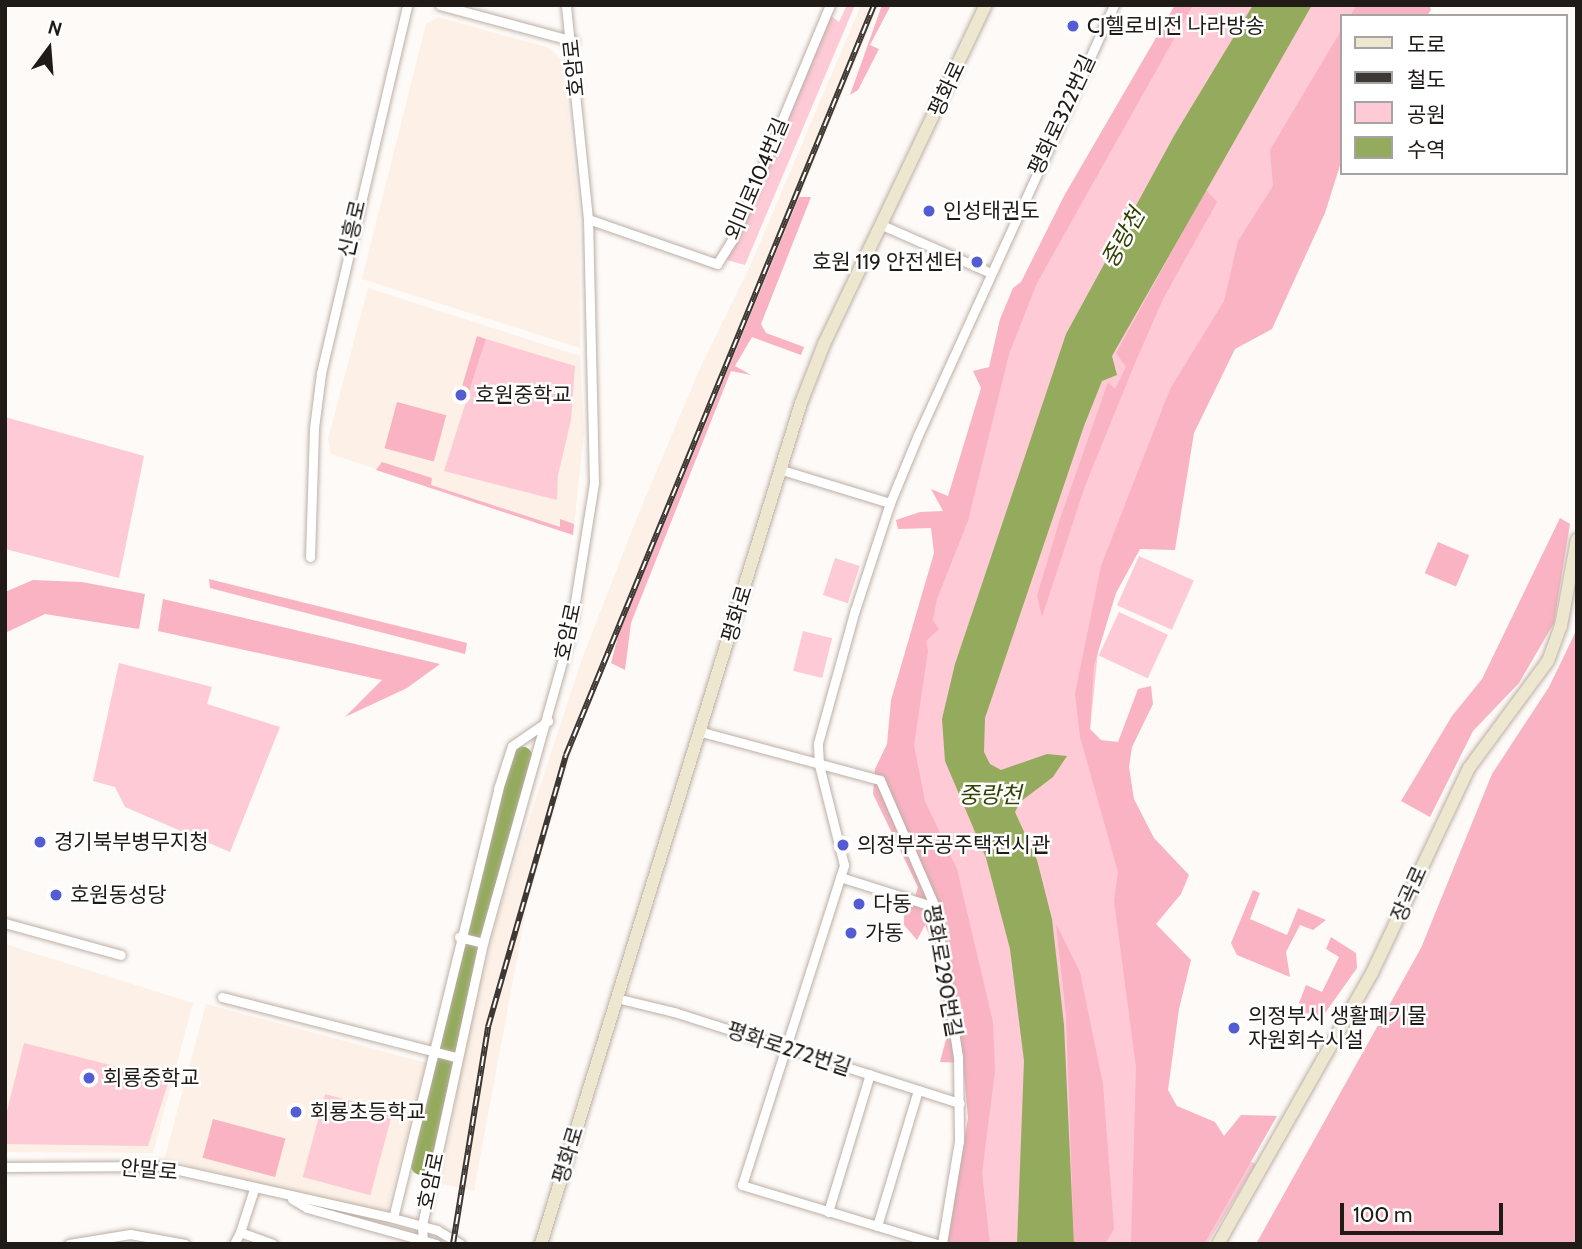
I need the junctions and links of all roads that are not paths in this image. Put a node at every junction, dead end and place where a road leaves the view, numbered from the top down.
1 (407, 5) edge
2 (440, 5) edge
3 (566, 5) edge
4 (830, 5) edge
5 (986, 5) edge
6 (1114, 5) edge
7 (476, 10) edge
8 (573, 41) junction
9 (588, 219) junction
10 (884, 226) junction
11 (989, 272) junction
12 (782, 470) junction
13 (890, 503) junction
14 (1577, 539) edge
15 (310, 557) dead end
16 (548, 721) junction
17 (702, 732) junction
18 (819, 765) junction
19 (840, 877) junction
20 (934, 907) junction
21 (5, 923) edge
22 (459, 937) junction
23 (483, 943) junction
24 (121, 955) dead end
25 (222, 998) dead end
26 (616, 998) junction
27 (785, 1048) junction
28 (432, 1051) junction
29 (456, 1057) junction
30 (870, 1074) junction
31 (918, 1090) junction
32 (960, 1103) junction
33 (5, 1167) edge
34 (254, 1189) junction
35 (291, 1198) junction
36 (828, 1212) junction
37 (393, 1218) junction
38 (422, 1225) junction
39 (877, 1226) junction
40 (240, 1232) junction
41 (407, 1239) edge
42 (424, 1242) edge
43 (69, 1244) edge
44 (185, 1244) edge
45 (234, 1244) edge
46 (273, 1244) edge
47 (436, 1244) edge
48 (460, 1244) edge
49 (541, 1244) edge
50 (939, 1244) edge
51 (1219, 1244) edge

1 - 15 street, 신흥로
2 - 7 street
3 - 8 street, 호암로
4 - 9 street, 외미로104번길
5 - 10 main road, 평화로
6 - 11 street, 평화로322번길
7 - 8 street
8 - 9 street, 호암로
9 - 16 street, 호암로
10 - 11 street
10 - 12 main road, 평화로
11 - 13 street, 평화로322번길
12 - 13 street
12 - 17 main road, 평화로
13 - 18 street, 평화로322번길
14 - 51 main road, 장곡로
16 - 22 street
16 - 23 street, 호암로
17 - 18 street, 평화로290번길
17 - 26 main road, 평화로
18 - 19 street, 평화로322번길
18 - 20 street, 평화로290번길
19 - 20 street
19 - 27 street
20 - 32 street, 평화로290번길
21 - 24 street
22 - 23 street
22 - 28 street
23 - 29 street, 호암로
25 - 28 street
26 - 27 street, 평화로272번길
26 - 49 main road, 평화로
27 - 30 street, 평화로272번길
27 - 36 street
28 - 29 street
28 - 37 street
29 - 38 street, 호암로
30 - 31 street, 평화로272번길
30 - 36 street
31 - 32 street, 평화로272번길
31 - 39 street
32 - 50 street, 평화로290번길
33 - 34 street, 안말로
34 - 35 street, 안말로
34 - 40 street
35 - 37 street, 안말로
35 - 41 street, 안말로
36 - 39 street
37 - 38 street, 안말로
38 - 42 street, 호암로
38 - 48 street, 안말로
39 - 50 street
40 - 45 street
40 - 46 street
41 - 42 street, 안말로
42 - 47 street, 안말로
43 - 44 street

